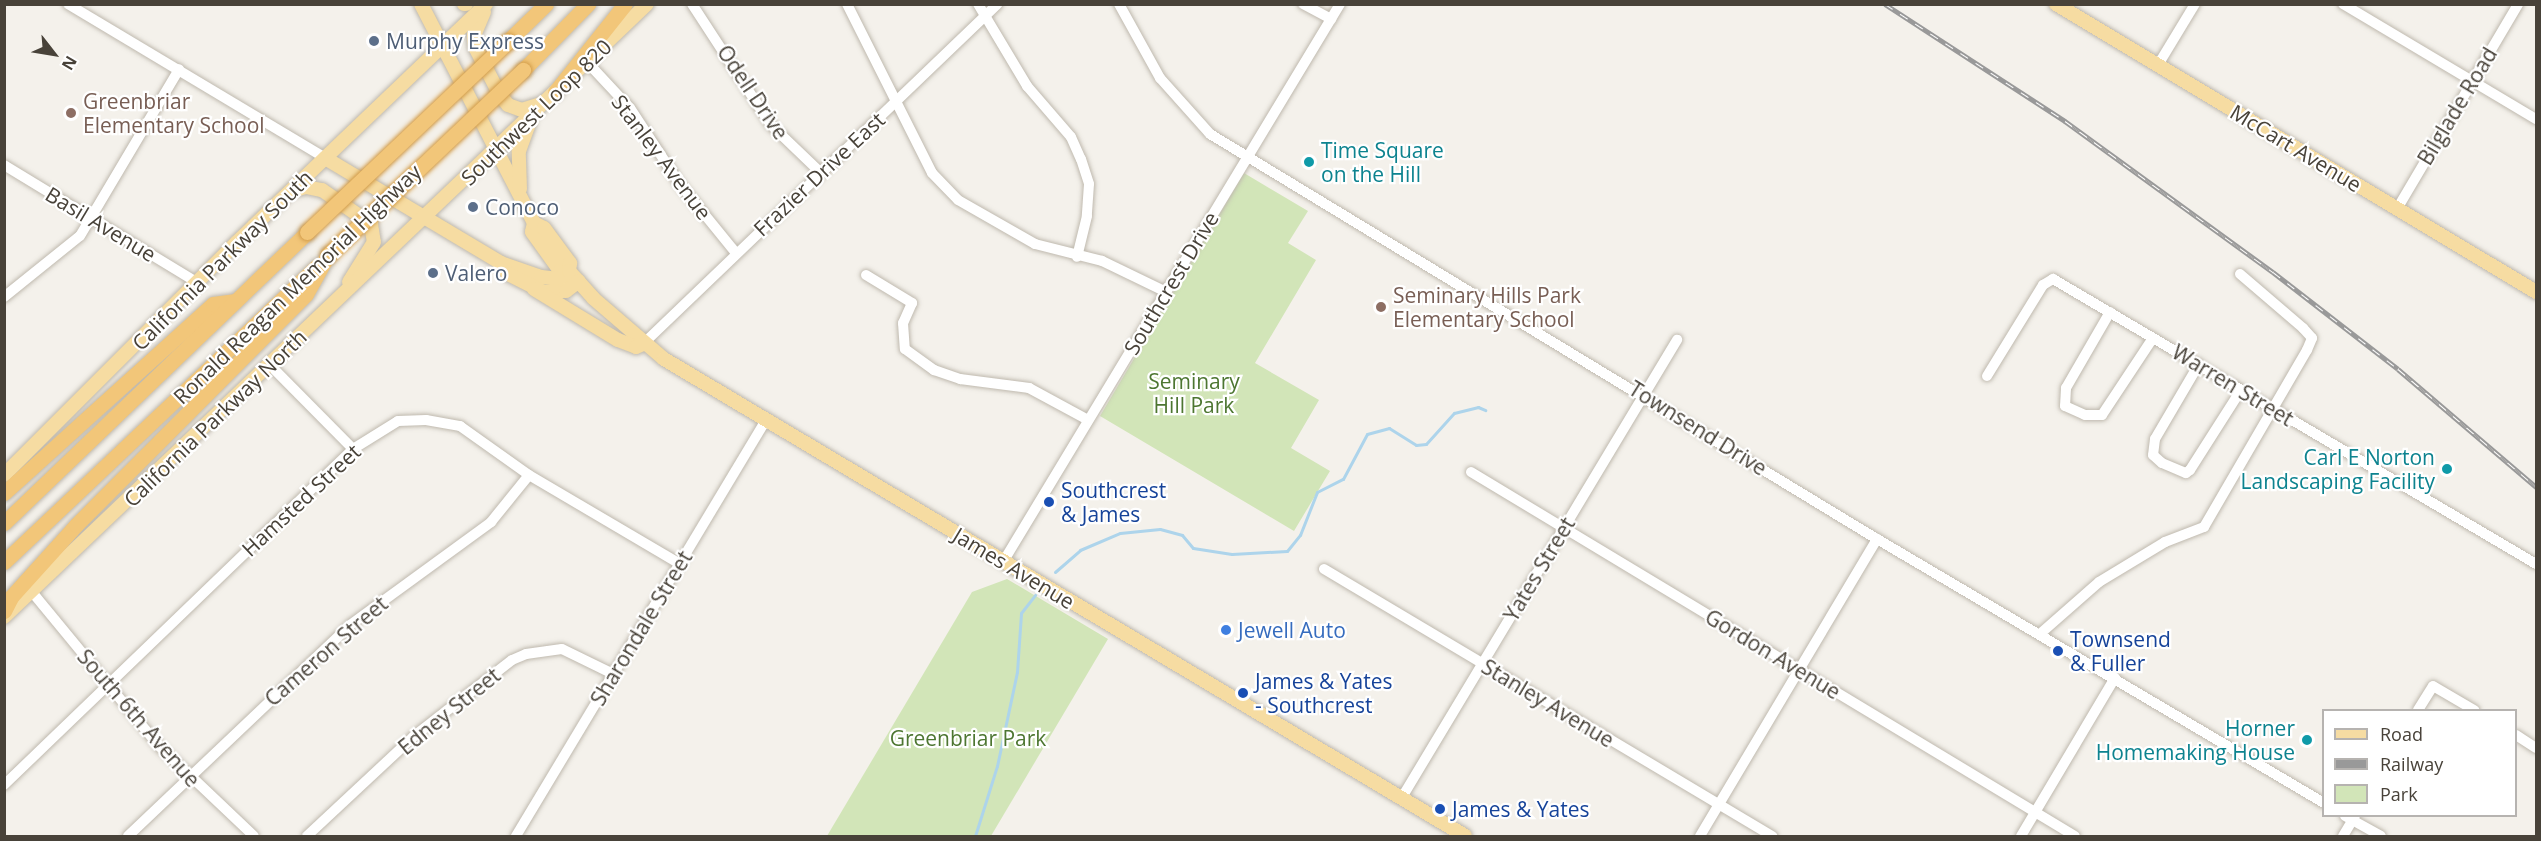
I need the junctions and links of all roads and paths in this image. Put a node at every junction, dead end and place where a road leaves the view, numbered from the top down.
1 (68, 4) edge
2 (421, 4) edge
3 (487, 4) edge
4 (546, 4) edge
5 (588, 4) edge
6 (625, 4) edge
7 (647, 4) edge
8 (692, 4) edge
9 (847, 4) edge
10 (978, 4) edge
11 (997, 4) edge
12 (1119, 4) edge
13 (1302, 4) edge
14 (1340, 4) edge
15 (2056, 4) edge
16 (2195, 4) edge
17 (2343, 4) edge
18 (2518, 4) edge
19 (984, 17) junction
20 (1331, 19) junction
21 (442, 47) junction
22 (588, 63) junction
23 (2158, 65) junction
24 (178, 69) junction
25 (2472, 80) junction
26 (553, 95) junction
27 (896, 102) junction
28 (536, 111) junction
29 (2536, 119) edge
30 (496, 151) junction
31 (325, 158) junction
32 (1247, 158) junction
33 (4, 165) edge
34 (820, 172) junction
35 (289, 192) junction
36 (523, 202) junction
37 (2397, 209) junction
38 (90, 217) junction
39 (423, 218) junction
40 (735, 252) junction
41 (328, 255) junction
42 (1077, 257) junction
43 (501, 263) junction
44 (2240, 274) dead end
45 (866, 275) dead end
46 (574, 276) junction
47 (198, 283) junction
48 (534, 289) junction
49 (1166, 292) junction
50 (2536, 292) edge
51 (4, 297) edge
52 (340, 297) junction
53 (234, 301) junction
54 (2110, 312) junction
55 (2153, 338) junction
56 (1677, 340) dead end
57 (643, 344) junction
58 (2199, 364) junction
59 (270, 365) junction
60 (1987, 376) dead end
61 (2241, 390) junction
62 (1644, 395) junction
63 (2273, 409) junction
64 (766, 420) junction
65 (1088, 420) junction
66 (352, 449) junction
67 (1471, 472) dead end
68 (4, 475) edge
69 (529, 475) junction
70 (4, 494) edge
71 (4, 522) edge
72 (1564, 528) junction
73 (1877, 538) junction
74 (4, 562) edge
75 (1003, 562) junction
76 (680, 564) junction
77 (2536, 564) edge
78 (1324, 569) dead end
79 (32, 592) junction
80 (4, 611) edge
81 (4, 617) edge
82 (2041, 633) junction
83 (1482, 664) junction
84 (1800, 671) junction
85 (613, 674) junction
86 (2115, 678) junction
87 (109, 687) junction
88 (2419, 709) edge
89 (2471, 709) edge
90 (2517, 736) edge
91 (2536, 747) edge
92 (190, 779) junction
93 (4, 785) edge
94 (1401, 799) junction
95 (2322, 802) edge
96 (1718, 805) junction
97 (2035, 812) junction
98 (2351, 817) edge
99 (128, 837) edge
100 (254, 837) edge
101 (307, 837) edge
102 (516, 837) edge
103 (1465, 837) edge
104 (1700, 837) edge
105 (1772, 837) edge
106 (2021, 837) edge
107 (2075, 837) edge
108 (2343, 837) edge
109 (2381, 837) edge

1 - 24 street
2 - 21 main road
3 - 21 main road
3 - 26 main road
4 - 53 highway, Ronald Reagan Memorial Highway, bridge
5 - 41 highway, Ronald Reagan Memorial Highway, bridge
6 - 26 highway
7 - 22 main road, Southwest Loop 820
8 - 34 street, Odell Drive
9 - 27 street
10 - 19 street
11 - 19 street, Frazier Drive East
12 - 32 street, Townsend Drive
13 - 20 street
14 - 20 street, Southcrest Drive
15 - 23 main road, McCart Avenue
16 - 23 street
17 - 25 street
18 - 25 street, Bilglade Road
19 - 27 street, Frazier Drive East
19 - 42 street
20 - 32 street, Southcrest Drive
21 - 30 main road
21 - 31 main road, California Parkway South
22 - 26 main road, Southwest Loop 820
22 - 40 street, Stanley Avenue
23 - 37 main road, McCart Avenue
24 - 31 street
24 - 38 street
25 - 29 street
25 - 37 street, Bilglade Road
26 - 28 main road, Southwest Loop 820
27 - 34 street, Frazier Drive East
27 - 42 street
28 - 30 main road, Southwest Loop 820
28 - 36 main road
30 - 36 main road
30 - 39 main road, Southwest Loop 820
31 - 35 main road, California Parkway South
31 - 39 main road
32 - 49 street, Southcrest Drive
32 - 62 street, Townsend Drive
33 - 38 street, Basil Avenue
34 - 40 street, Frazier Drive East
35 - 47 main road, California Parkway South
35 - 52 main road
36 - 46 main road
37 - 50 main road, McCart Avenue
38 - 47 street, Basil Avenue
38 - 51 street
39 - 43 main road
39 - 52 main road, California Parkway North
40 - 57 street, Frazier Drive East
41 - 74 highway, Ronald Reagan Memorial Highway
41 - 80 highway
42 - 49 street
43 - 46 main road
43 - 48 main road
44 - 63 street
45 - 65 street
46 - 48 main road
46 - 57 main road, James Avenue
47 - 68 main road, California Parkway South
48 - 57 main road
49 - 65 street, Southcrest Drive
52 - 59 main road, California Parkway North
53 - 70 highway
53 - 71 highway, Ronald Reagan Memorial Highway
54 - 55 street, Warren Street
54 - 55 street
54 - 60 street, Warren Street
55 - 58 street, Warren Street
56 - 62 street, Yates Street
57 - 64 main road, James Avenue
58 - 61 street, Warren Street
58 - 61 street
59 - 66 street
59 - 79 main road, California Parkway North
61 - 63 street, Warren Street
62 - 72 street, Yates Street
62 - 73 street, Townsend Drive
63 - 77 street, Warren Street
63 - 82 street
64 - 75 main road, James Avenue
64 - 76 street, Sharondale Street
65 - 75 street, Southcrest Drive
66 - 69 street, Hamsted Street
66 - 87 street, Hamsted Street
67 - 72 street, Gordon Avenue
69 - 76 street, Hamsted Street
69 - 92 street, Cameron Street
72 - 83 street, Yates Street
72 - 84 street, Gordon Avenue
73 - 82 street, Townsend Drive
73 - 84 street
75 - 94 main road, James Avenue
76 - 85 street, Sharondale Street
78 - 83 street, Stanley Avenue
79 - 81 main road, California Parkway North
79 - 87 street, South 6th Avenue
82 - 86 street, Townsend Drive
83 - 94 street, Yates Street
83 - 96 street, Stanley Avenue
84 - 96 street
84 - 97 street, Gordon Avenue
85 - 101 street, Edney Street
85 - 102 street, Sharondale Street
86 - 95 street, Townsend Drive
86 - 97 street
87 - 92 street, South 6th Avenue
87 - 93 street, Hamsted Street
88 - 89 street
90 - 91 street
92 - 99 street, Cameron Street
92 - 100 street, South 6th Avenue
94 - 103 main road, James Avenue
96 - 104 street
96 - 105 street, Stanley Avenue
97 - 106 street
97 - 107 street, Gordon Avenue
98 - 108 street
98 - 109 street

